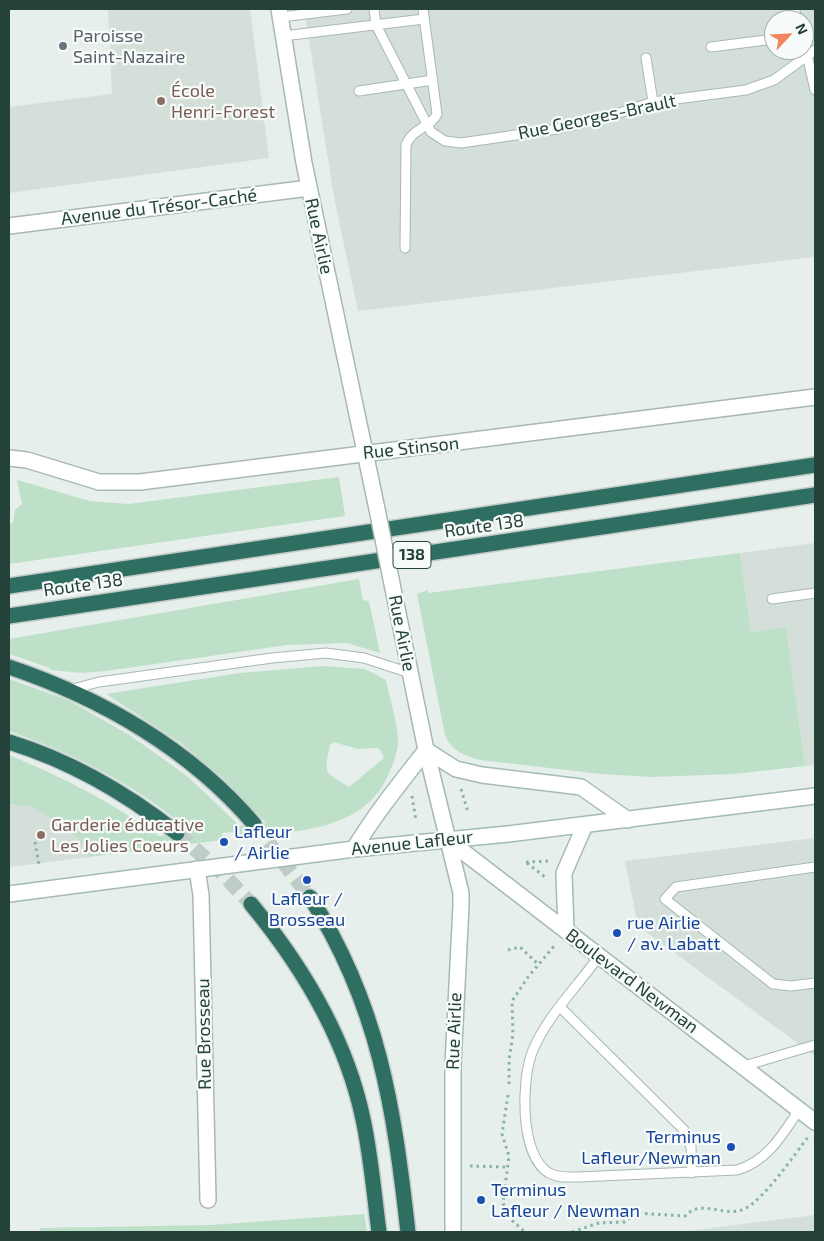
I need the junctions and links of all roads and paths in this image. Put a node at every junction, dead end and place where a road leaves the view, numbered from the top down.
1 (347, 9) edge
2 (374, 9) edge
3 (423, 9) edge
4 (280, 13) edge
5 (424, 19) junction
6 (376, 25) junction
7 (283, 36) junction
8 (764, 40) edge
9 (710, 47) dead end
10 (646, 58) dead end
11 (800, 60) edge
12 (809, 60) edge
13 (433, 80) junction
14 (406, 84) junction
15 (815, 90) edge
16 (359, 91) dead end
17 (652, 102) junction
18 (426, 123) junction
19 (309, 188) junction
20 (9, 226) edge
21 (405, 248) dead end
22 (815, 397) edge
23 (365, 453) junction
24 (9, 458) edge
25 (815, 465) edge
26 (815, 495) edge
27 (9, 586) edge
28 (815, 593) edge
29 (772, 600) dead end
30 (9, 616) edge
31 (9, 667) edge
32 (410, 673) junction
33 (69, 690) junction
34 (9, 742) edge
35 (426, 750) junction
36 (411, 787) dead end
37 (460, 787) dead end
38 (815, 796) edge
39 (468, 812) dead end
40 (417, 818) dead end
41 (628, 820) junction
42 (254, 824) tunnel mouth
43 (585, 825) junction
44 (178, 833) tunnel mouth
45 (448, 840) junction
46 (35, 842) dead end
47 (354, 849) junction
48 (554, 860) dead end
49 (39, 865) dead end
50 (815, 867) edge
51 (197, 869) junction
52 (550, 880) dead end
53 (9, 894) edge
54 (310, 897) tunnel mouth
55 (250, 904) tunnel mouth
56 (566, 931) junction
57 (508, 950) dead end
58 (599, 956) junction
59 (539, 965) dead end
60 (815, 983) edge
61 (560, 1008) junction
62 (815, 1045) edge
63 (744, 1066) junction
64 (799, 1110) junction
65 (815, 1122) edge
66 (799, 1148) dead end
67 (480, 1166) dead end
68 (507, 1167) dead end
69 (692, 1173) junction
70 (208, 1200) dead end
71 (379, 1232) edge
72 (408, 1232) edge
73 (453, 1232) edge
74 (572, 1232) edge

1 - 4 lane
2 - 6 lane, Rue Georges-Brault
3 - 5 lane
4 - 7 street, Rue Airlie
5 - 6 lane
5 - 13 lane
6 - 7 lane
6 - 14 lane, Rue Georges-Brault
7 - 19 street, Rue Airlie
8 - 9 lane
10 - 17 lane
11 - 17 lane, Rue Georges-Brault
12 - 15 lane
13 - 14 lane
13 - 18 lane
14 - 16 lane
14 - 18 lane, Rue Georges-Brault
17 - 18 lane, Rue Georges-Brault
18 - 21 lane
19 - 20 street, Avenue du Trésor-Caché
19 - 23 street, Rue Airlie
22 - 23 street, Rue Stinson
23 - 24 street, Rue Stinson
23 - 32 street, Rue Airlie, bridge
25 - 27 highway, Route 138 / 138
26 - 30 highway, Route 138 / 138
28 - 29 lane
31 - 33 highway
32 - 33 lane
32 - 35 street, Rue Airlie
33 - 42 highway
34 - 44 highway
35 - 41 street
35 - 45 street, Rue Airlie
35 - 47 street
36 - 40 path
37 - 39 path
38 - 41 street, Avenue Lafleur
41 - 43 street, Avenue Lafleur
43 - 45 street, Avenue Lafleur
43 - 56 street
45 - 47 street, Avenue Lafleur
45 - 56 street, Boulevard Newman
45 - 73 street, Rue Airlie
46 - 49 path
47 - 51 street, Avenue Lafleur
48 - 52 path
50 - 60 lane
51 - 53 street, Avenue Lafleur
51 - 70 street, Rue Brosseau
54 - 72 highway
55 - 71 highway
56 - 58 street, Boulevard Newman
57 - 59 path
58 - 61 lane
58 - 63 street, Boulevard Newman
61 - 69 lane
61 - 69 lane
62 - 63 lane
63 - 64 street, Boulevard Newman
64 - 65 street, Boulevard Newman
64 - 69 lane
66 - 74 path
67 - 68 path

